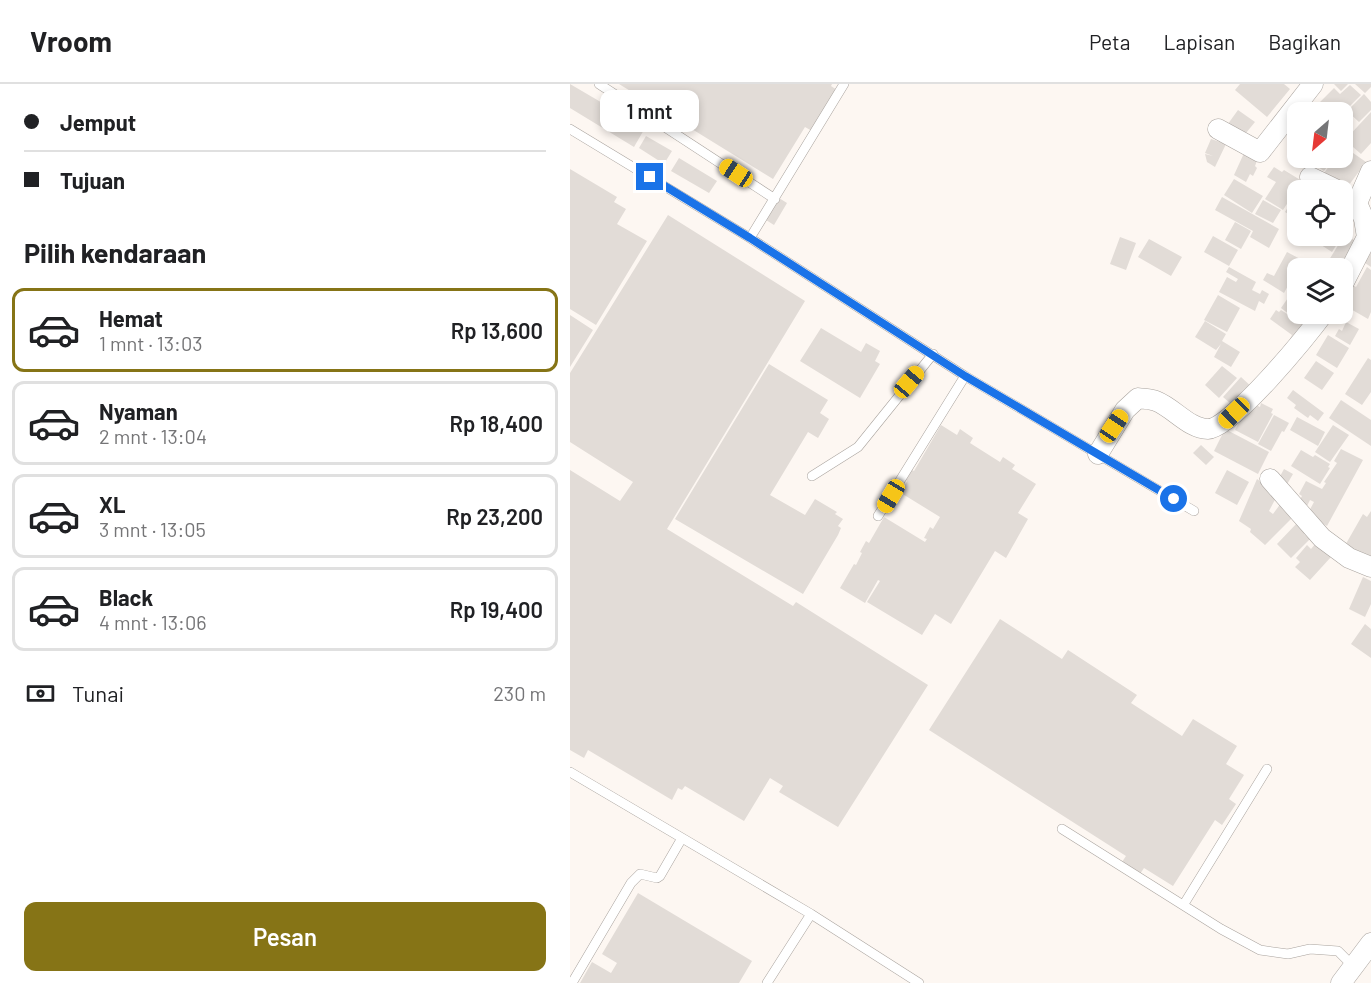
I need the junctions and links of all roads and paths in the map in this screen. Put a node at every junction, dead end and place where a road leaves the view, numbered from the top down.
1 (599, 84) edge
2 (844, 84) edge
3 (1313, 84) edge
4 (570, 129) edge
5 (1218, 129) dead end
6 (1371, 171) edge
7 (1310, 177) dead end
8 (1316, 180) edge
9 (1353, 192) edge
10 (1353, 198) edge
11 (775, 199) junction
12 (750, 238) junction
13 (1353, 264) edge
14 (1316, 324) edge
15 (933, 354) junction
16 (965, 376) junction
17 (1098, 454) junction
18 (812, 476) dead end
19 (1270, 479) dead end
20 (1194, 511) dead end
21 (879, 516) dead end
22 (1371, 567) edge
23 (1268, 769) dead end
24 (570, 772) edge
25 (1062, 830) dead end
26 (682, 838) junction
27 (1184, 904) junction
28 (811, 914) junction
29 (1371, 943) edge
30 (1353, 966) junction
31 (572, 983) edge
32 (767, 983) edge
33 (919, 983) edge
34 (1341, 983) edge

1 - 11 lane
2 - 11 lane
3 - 5 street
4 - 12 lane
6 - 9 street
7 - 8 street
10 - 13 street
11 - 12 lane
12 - 15 lane
14 - 17 street
15 - 16 lane
15 - 18 lane
16 - 17 lane
16 - 21 lane
17 - 20 lane
19 - 22 street
23 - 27 lane
24 - 26 lane
25 - 27 lane
26 - 28 lane
26 - 31 lane
27 - 30 lane
28 - 32 lane
28 - 33 lane
29 - 30 street
30 - 34 street

